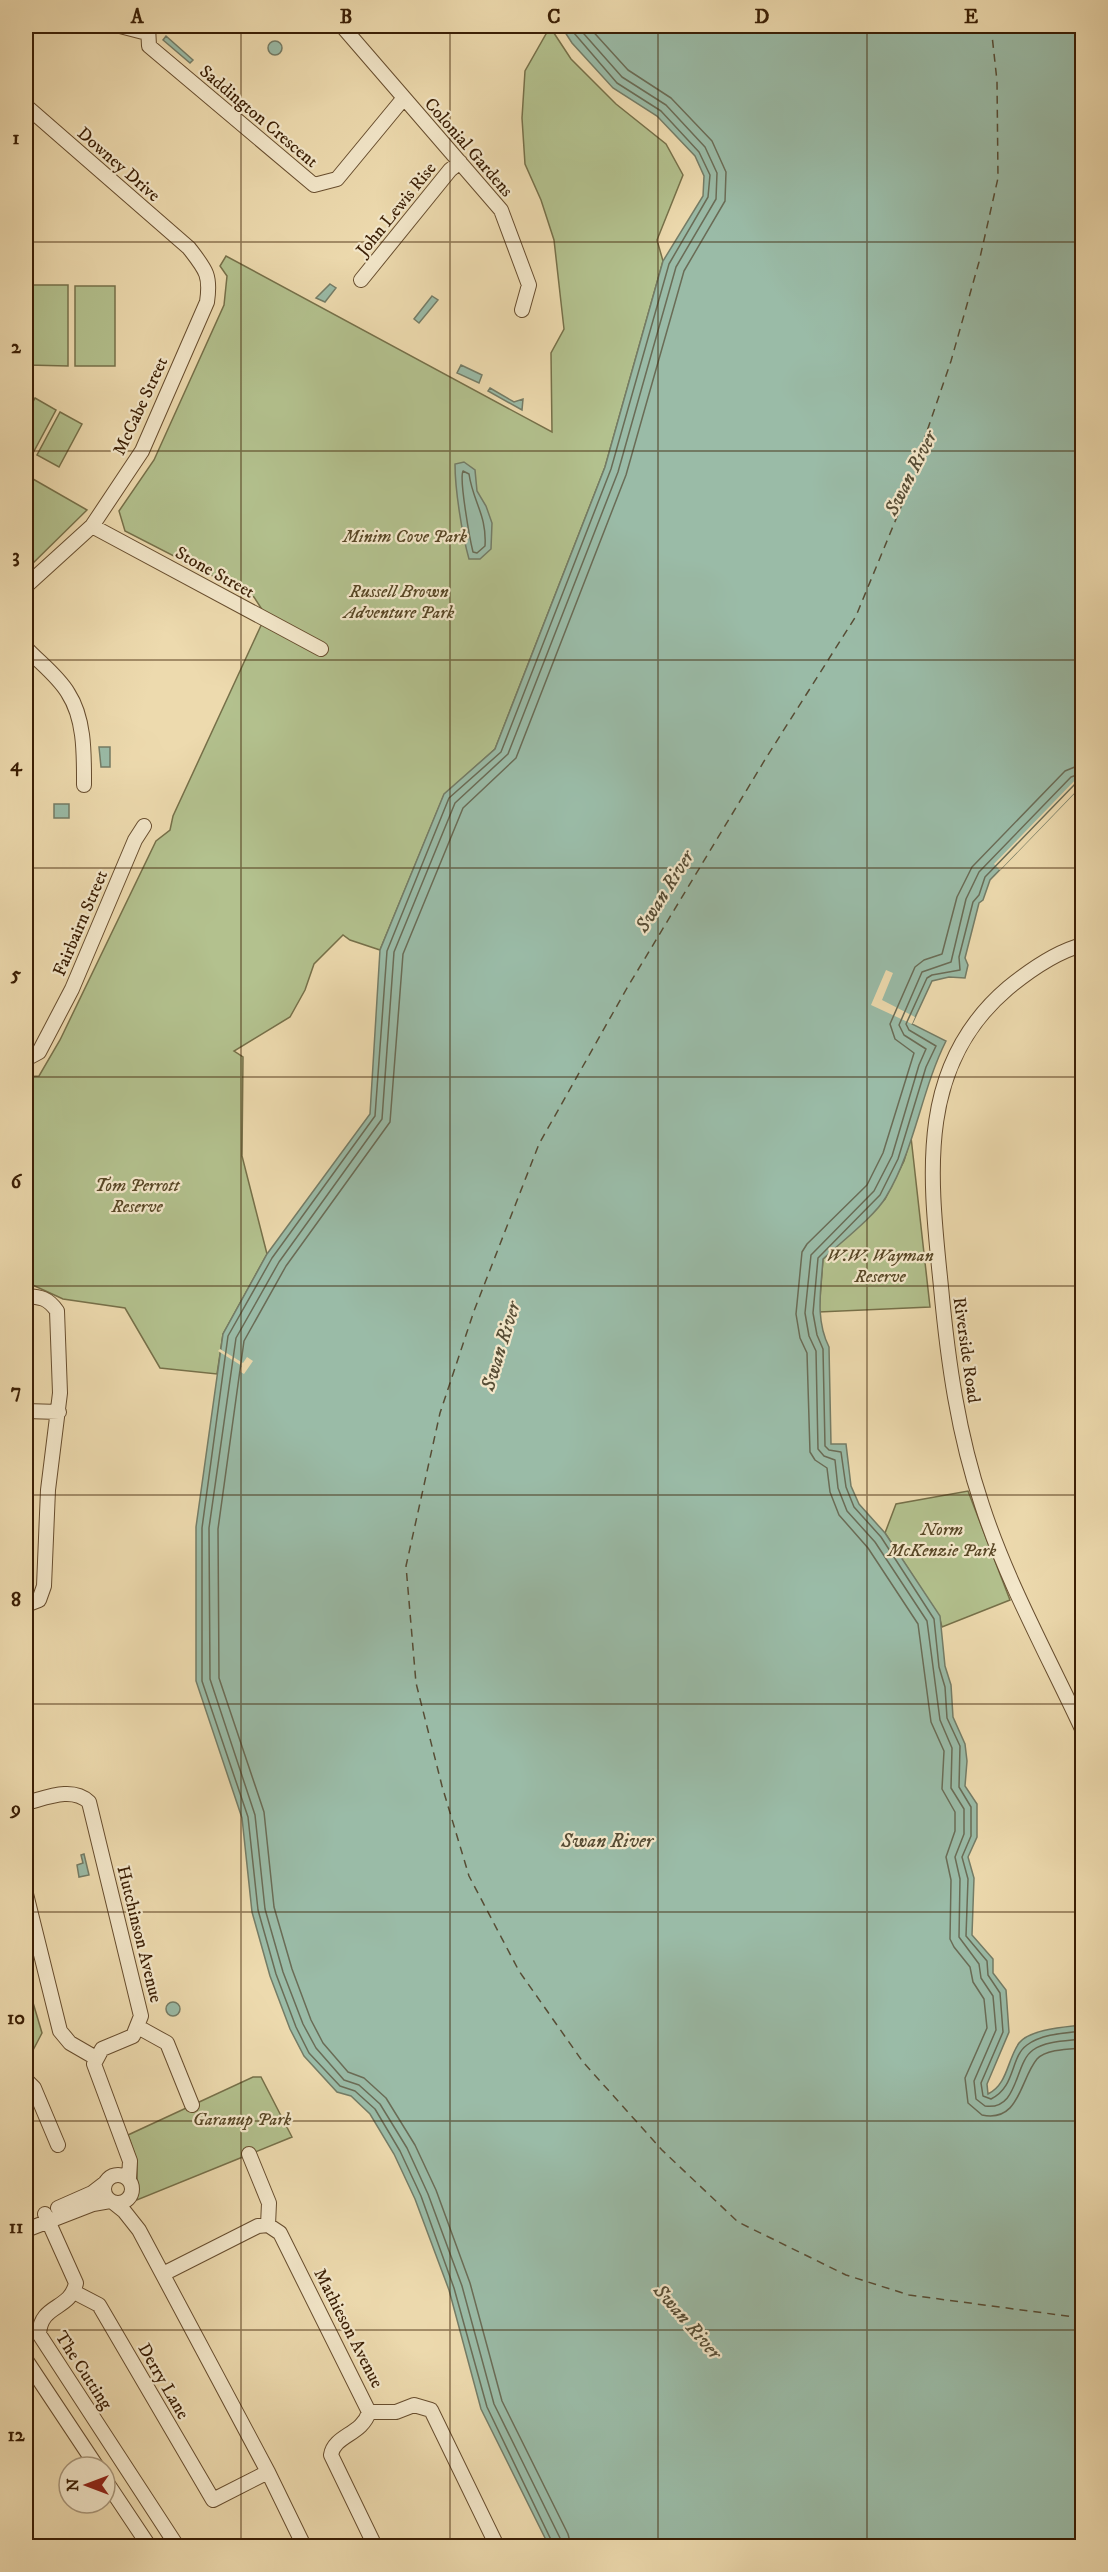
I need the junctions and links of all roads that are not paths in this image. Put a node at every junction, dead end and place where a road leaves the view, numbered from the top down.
1 (120, 26) edge
2 (342, 26) edge
3 (147, 29) edge
4 (403, 99) junction
5 (26, 106) edge
6 (460, 162) junction
7 (189, 248) joint
8 (361, 280) dead end
9 (522, 310) dead end
10 (92, 526) junction
11 (26, 586) edge
12 (26, 648) edge
13 (321, 649) dead end
14 (84, 785) dead end
15 (144, 826) dead end
16 (1083, 945) edge
17 (26, 1059) edge
18 (26, 1296) edge
19 (26, 1411) edge
20 (59, 1412) junction
21 (26, 1605) edge
22 (1083, 1729) edge
23 (26, 1803) edge
24 (26, 1894) edge
25 (138, 2027) junction
26 (96, 2058) junction
27 (26, 2080) edge
28 (192, 2105) dead end
29 (58, 2145) dead end
30 (249, 2154) dead end
31 (116, 2179) junction
32 (130, 2198) junction
33 (112, 2202) junction
34 (47, 2218) junction
35 (26, 2222) edge
36 (268, 2225) junction
37 (26, 2230) edge
38 (139, 2230) junction
39 (163, 2274) junction
40 (74, 2292) junction
41 (26, 2360) edge
42 (369, 2412) junction
43 (89, 2455) edge
44 (268, 2472) junction
45 (117, 2498) edge
46 (149, 2547) edge
47 (177, 2547) edge
48 (304, 2547) edge
49 (375, 2547) edge
50 (497, 2547) edge

1 - 3 street, Saddington Crescent
2 - 4 street, Colonial Gardens
3 - 4 street, Saddington Crescent
4 - 6 street, Colonial Gardens
5 - 7 street, Downey Drive
6 - 8 street, John Lewis Rise
6 - 9 street, Colonial Gardens
7 - 10 street, McCabe Street
10 - 11 street, McCabe Street
10 - 13 street, Stone Street
12 - 14 street
15 - 17 street, Fairbairn Street
16 - 22 street, Riverside Road
18 - 20 street
19 - 20 street
20 - 21 street
23 - 25 street, Hutchinson Avenue
24 - 26 street
25 - 26 street, Hutchinson Avenue
25 - 28 street
26 - 31 street
27 - 29 street
30 - 36 street
31 - 32 street
31 - 33 street
31 - 34 street
32 - 33 street
32 - 38 street
33 - 34 street
33 - 38 street
34 - 35 street
34 - 37 street
34 - 40 street
36 - 39 street
36 - 42 street, Mathieson Avenue
38 - 39 street
39 - 44 street
40 - 44 street, Derry Lane
40 - 47 street, The Cutting
41 - 43 street
42 - 49 street, Mathieson Avenue
42 - 50 street
44 - 48 street
45 - 46 street

